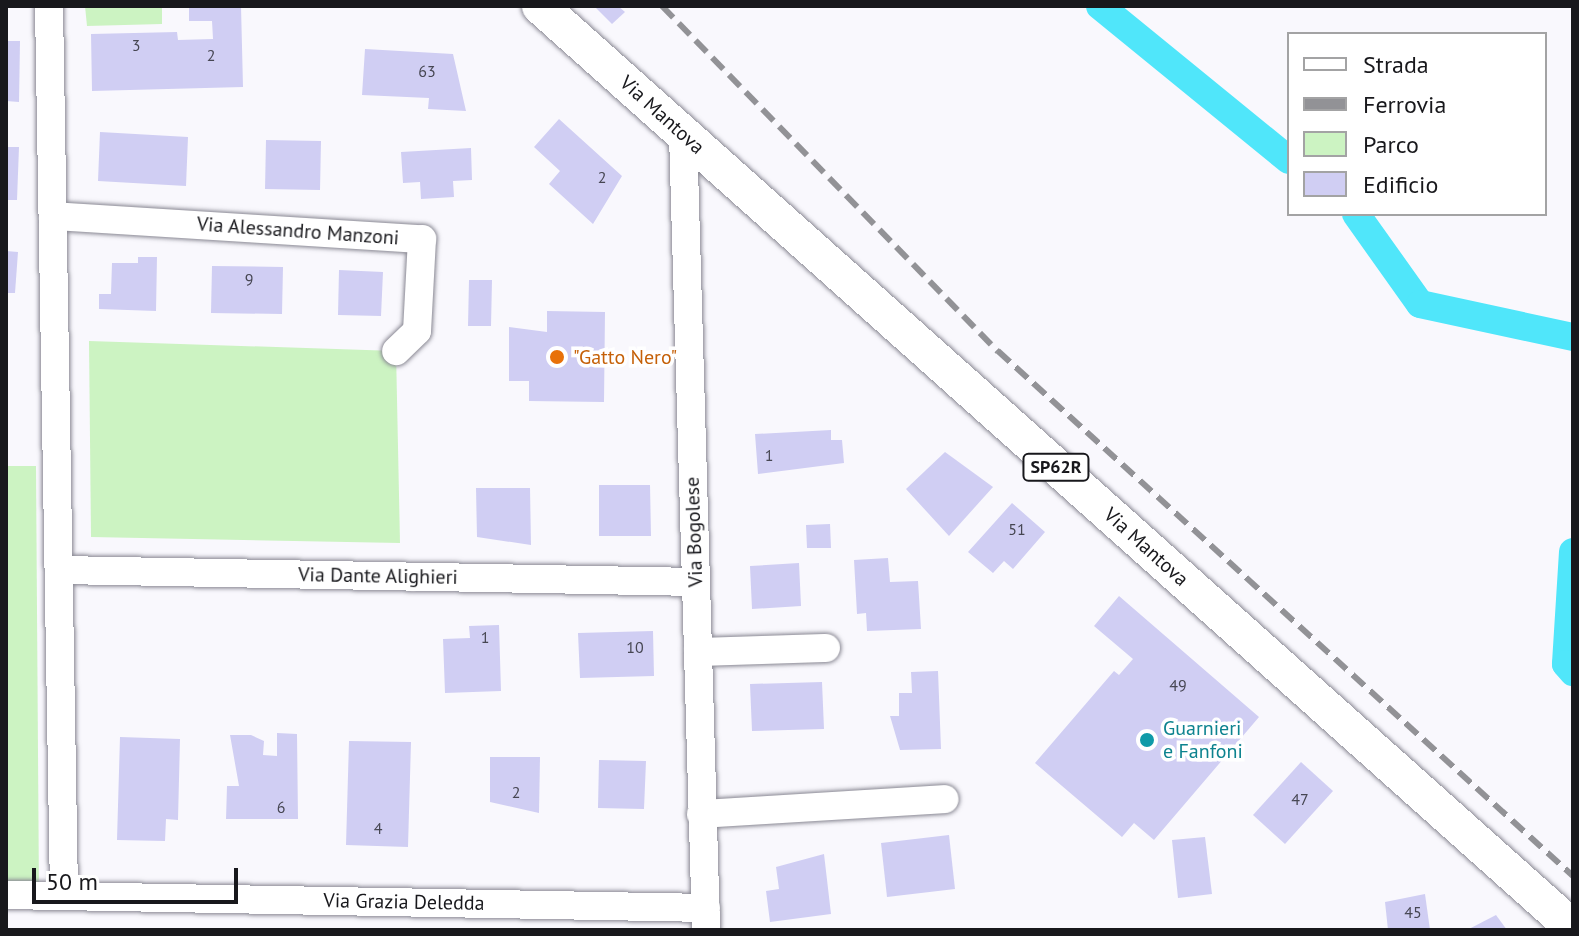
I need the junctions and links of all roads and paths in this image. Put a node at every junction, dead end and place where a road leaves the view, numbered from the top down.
1 (49, 6) edge
2 (540, 6) edge
3 (683, 134) junction
4 (53, 216) junction
5 (396, 351) dead end
6 (61, 570) junction
7 (696, 582) junction
8 (826, 648) dead end
9 (698, 652) junction
10 (945, 799) dead end
11 (701, 814) junction
12 (6, 895) edge
13 (64, 896) junction
14 (706, 919) edge
15 (1573, 928) edge

1 - 4 street
2 - 3 main road, Via Mantova / SP62R
3 - 7 street, Via Bogolese
3 - 15 main road, Via Mantova / SP62R
4 - 5 street, Via Alessandro Manzoni
4 - 6 street
6 - 7 street, Via Dante Alighieri
6 - 13 street
7 - 9 street, Via Bogolese
8 - 9 street
9 - 11 street, Via Bogolese
10 - 11 street
11 - 14 street, Via Bogolese
12 - 13 street, Via Grazia Deledda
13 - 14 street, Via Grazia Deledda

